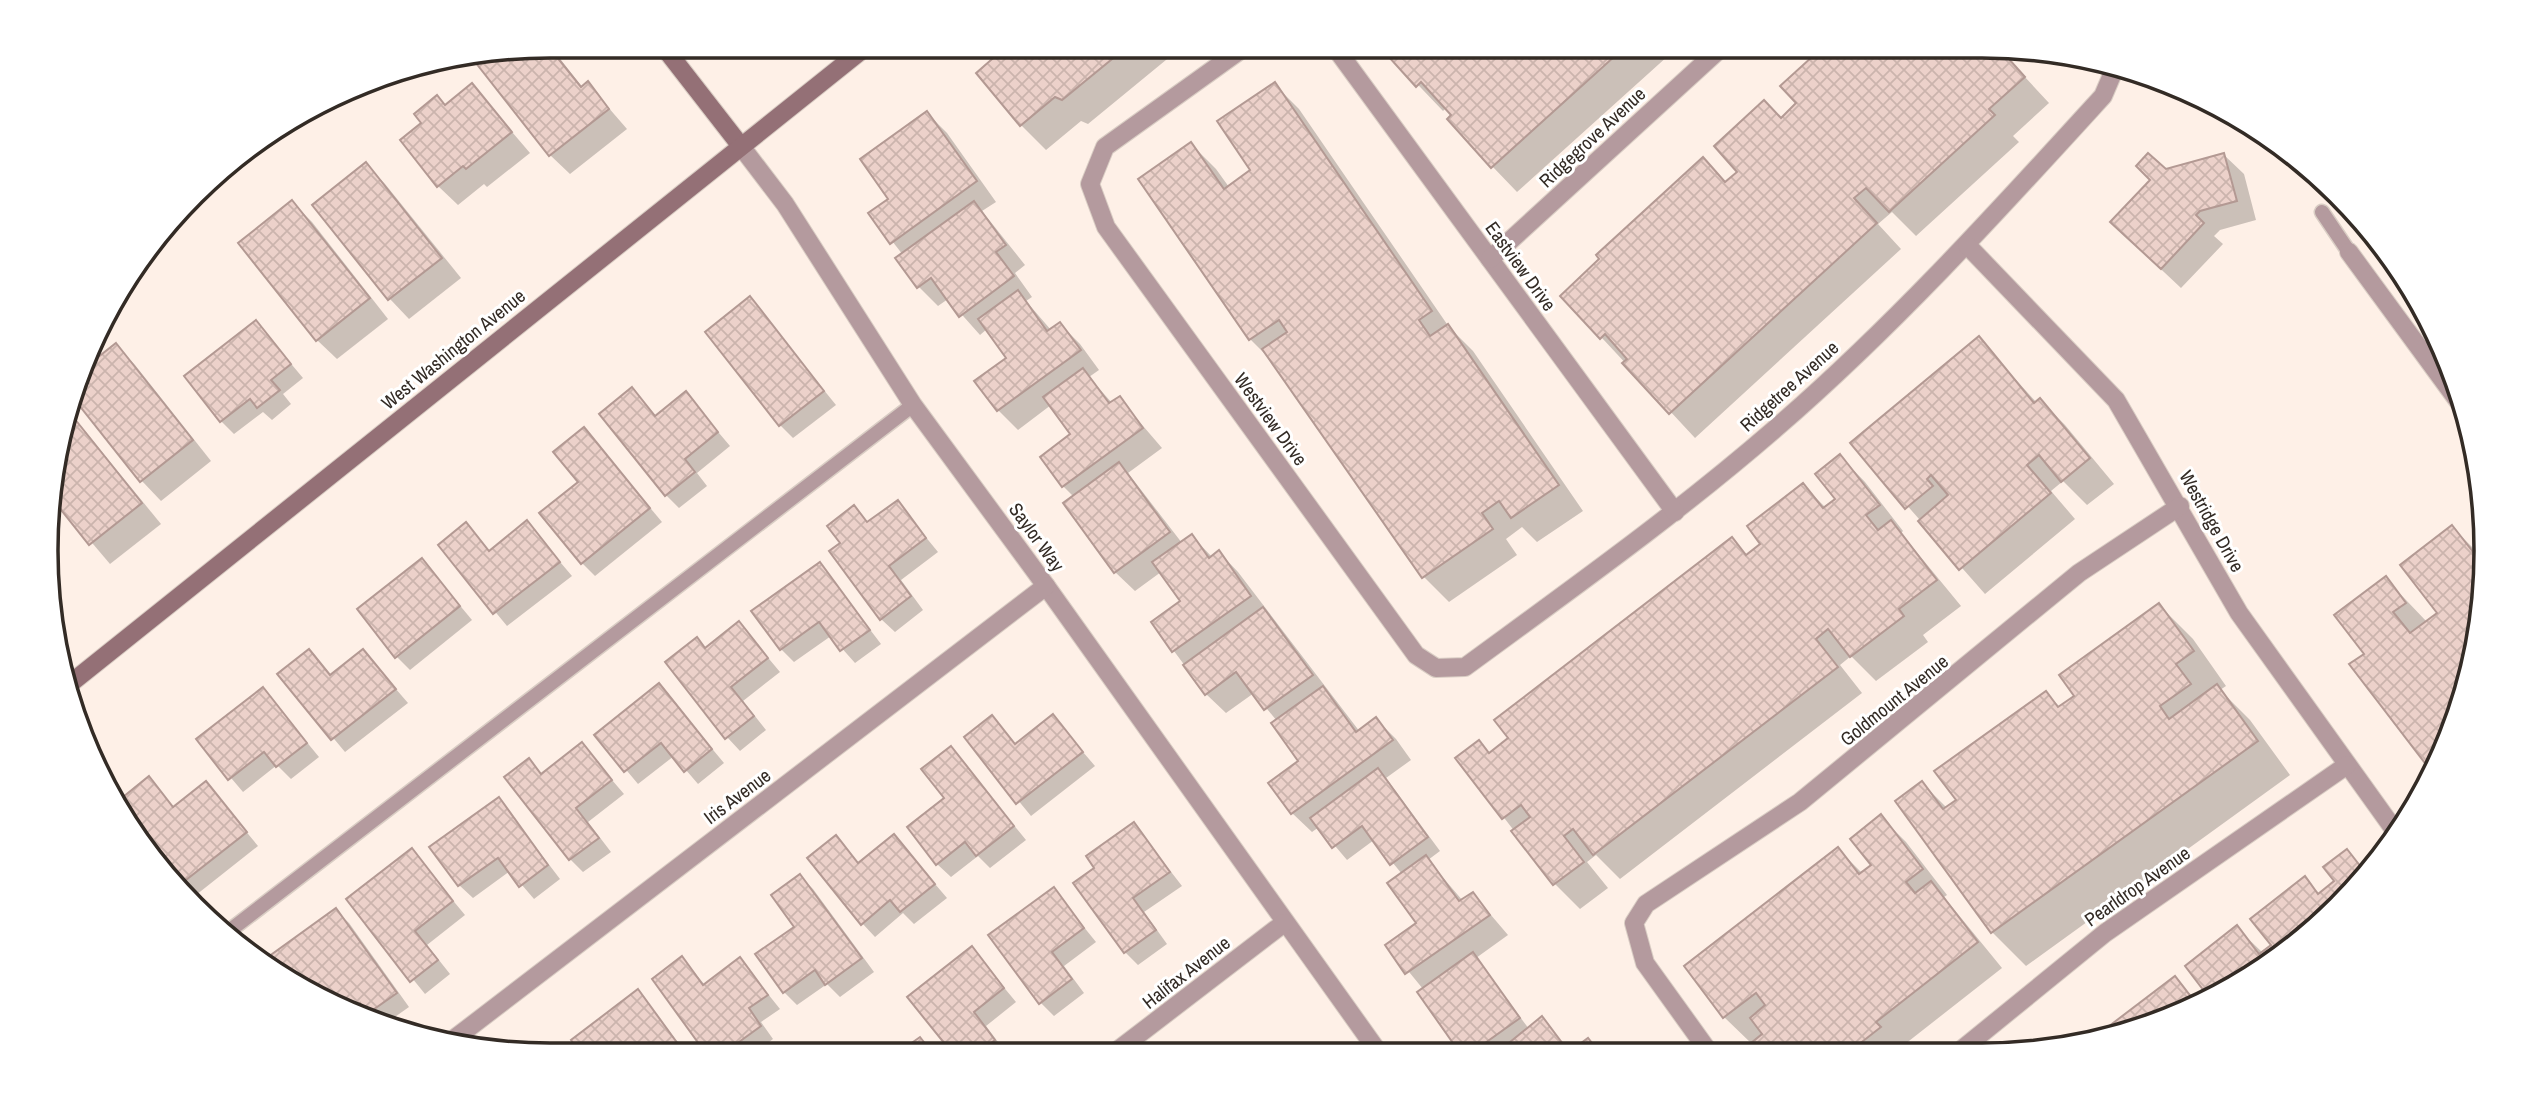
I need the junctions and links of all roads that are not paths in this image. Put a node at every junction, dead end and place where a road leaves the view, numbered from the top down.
1 (672, 58) edge
2 (852, 58) edge
3 (1229, 58) edge
4 (1343, 58) edge
5 (1710, 58) edge
6 (2112, 76) edge
7 (740, 145) junction
8 (2322, 212) dead end
9 (1968, 245) junction
10 (2349, 252) joint
11 (1490, 259) junction
12 (2444, 382) edge
13 (913, 405) junction
14 (2179, 506) junction
15 (1675, 512) junction
16 (1046, 586) junction
17 (1436, 668) joint
18 (75, 679) edge
19 (2347, 765) junction
20 (2390, 825) edge
21 (1284, 923) junction
22 (234, 927) edge
23 (460, 1035) edge
24 (1127, 1043) edge
25 (1372, 1043) edge
26 (1703, 1043) edge
27 (1970, 1043) edge

1 - 7 main road, Saylor Way
2 - 7 main road, West Washington Avenue
3 - 17 street, Westview Drive
4 - 11 street, Eastview Drive
5 - 11 street, Ridgegrove Avenue
6 - 9 street, Ridgetree Avenue
7 - 13 street, Saylor Way
7 - 18 main road, West Washington Avenue
8 - 10 lane
9 - 14 street, Westridge Drive
9 - 15 street, Ridgetree Avenue
10 - 12 street
11 - 15 street, Eastview Drive
13 - 16 street, Saylor Way
13 - 22 lane
14 - 19 street, Westridge Drive
14 - 26 street, Goldmount Avenue
15 - 17 street, Ridgetree Avenue
16 - 21 street, Saylor Way
16 - 23 street, Iris Avenue
19 - 20 street, Westridge Drive
19 - 27 street, Pearldrop Avenue
21 - 24 street, Halifax Avenue
21 - 25 street, Saylor Way

